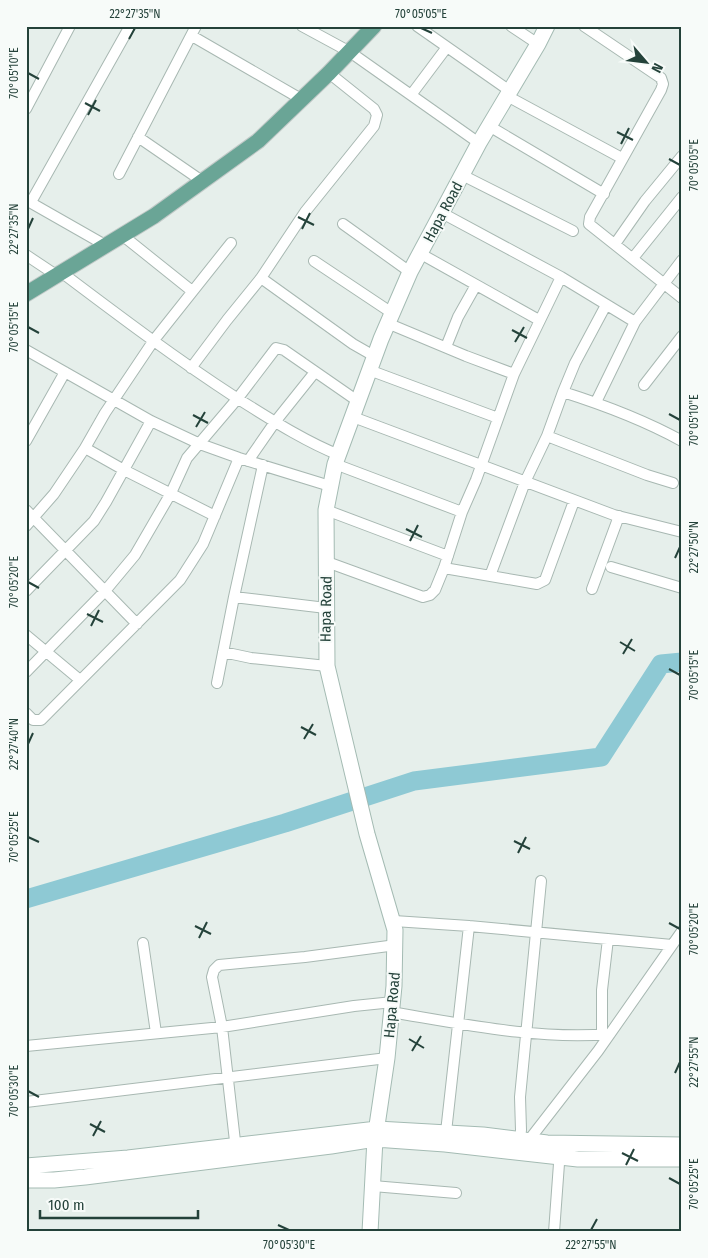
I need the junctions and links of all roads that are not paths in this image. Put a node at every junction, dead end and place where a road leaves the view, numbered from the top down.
1 (70, 26) edge
2 (130, 26) edge
3 (196, 26) edge
4 (302, 26) edge
5 (374, 26) edge
6 (417, 26) edge
7 (511, 26) edge
8 (547, 26) edge
9 (584, 26) edge
10 (192, 36) junction
11 (538, 44) junction
12 (447, 47) junction
13 (350, 52) junction
14 (330, 73) junction
15 (508, 93) junction
16 (411, 95) junction
17 (301, 99) junction
18 (26, 109) edge
19 (489, 126) junction
20 (138, 136) junction
21 (479, 144) junction
22 (618, 156) dead end
23 (682, 156) edge
24 (119, 174) dead end
25 (462, 175) junction
26 (202, 181) junction
27 (604, 194) junction
28 (682, 198) edge
29 (29, 201) edge
30 (442, 213) junction
31 (343, 224) dead end
32 (573, 231) dead end
33 (122, 235) junction
34 (231, 243) dead end
35 (615, 244) junction
36 (105, 245) junction
37 (421, 254) junction
38 (26, 255) edge
39 (633, 258) junction
40 (682, 260) edge
41 (314, 261) dead end
42 (410, 272) junction
43 (59, 273) junction
44 (261, 278) junction
45 (561, 278) junction
46 (664, 283) junction
47 (476, 285) junction
48 (192, 291) junction
49 (26, 294) edge
50 (682, 298) edge
51 (606, 305) junction
52 (390, 318) junction
53 (539, 320) junction
54 (634, 322) junction
55 (682, 336) edge
56 (153, 341) junction
57 (446, 347) junction
58 (27, 353) edge
59 (374, 356) junction
60 (191, 368) junction
61 (370, 370) junction
62 (65, 372) junction
63 (315, 372) junction
64 (514, 374) junction
65 (644, 385) dead end
66 (563, 392) junction
67 (238, 398) junction
68 (115, 400) junction
69 (359, 402) junction
70 (596, 402) junction
71 (353, 417) junction
72 (498, 418) junction
73 (150, 421) junction
74 (275, 422) junction
75 (547, 436) junction
76 (26, 441) edge
77 (682, 441) edge
78 (200, 444) junction
79 (85, 448) junction
80 (243, 459) junction
81 (337, 460) junction
82 (482, 464) junction
83 (263, 465) junction
84 (124, 470) junction
85 (525, 482) junction
86 (673, 482) dead end
87 (330, 486) junction
88 (171, 494) junction
89 (574, 501) junction
90 (26, 510) edge
91 (326, 510) junction
92 (462, 512) junction
93 (215, 516) junction
94 (619, 516) junction
95 (34, 518) junction
96 (26, 526) edge
97 (680, 529) edge
98 (66, 551) junction
99 (448, 556) junction
100 (327, 562) junction
101 (611, 567) dead end
102 (444, 568) junction
103 (490, 576) junction
104 (682, 588) edge
105 (592, 589) dead end
106 (26, 591) edge
107 (105, 591) junction
108 (234, 597) junction
109 (326, 608) junction
110 (137, 624) junction
111 (26, 635) edge
112 (46, 651) junction
113 (223, 652) junction
114 (327, 666) junction
115 (26, 672) edge
116 (80, 680) junction
117 (217, 682) dead end
118 (26, 713) edge
119 (541, 881) dead end
120 (394, 921) junction
121 (469, 926) junction
122 (682, 931) edge
123 (536, 932) junction
124 (608, 939) junction
125 (143, 943) dead end
126 (396, 945) junction
127 (672, 945) junction
128 (392, 1007) junction
129 (458, 1023) junction
130 (222, 1027) junction
131 (525, 1032) junction
132 (156, 1033) junction
133 (606, 1034) junction
134 (26, 1046) edge
135 (387, 1058) junction
136 (228, 1078) junction
137 (26, 1102) edge
138 (446, 1132) junction
139 (376, 1134) junction
140 (525, 1140) junction
141 (682, 1145) edge
142 (560, 1150) junction
143 (236, 1152) junction
144 (682, 1159) edge
145 (26, 1166) edge
146 (26, 1180) edge
147 (373, 1186) junction
148 (456, 1193) dead end
149 (370, 1232) edge
150 (554, 1232) edge

1 - 18 street
2 - 29 street
3 - 10 street
4 - 13 street
5 - 13 main road
6 - 12 street
7 - 11 street
8 - 11 street, Hapa Road
9 - 27 street
10 - 17 street
10 - 20 street
11 - 15 street, Hapa Road
12 - 15 street
12 - 16 street
13 - 14 main road
13 - 16 street
14 - 17 main road
14 - 44 street
15 - 19 street, Hapa Road
15 - 22 street
16 - 21 street
17 - 26 main road
19 - 21 street, Hapa Road
19 - 27 street
20 - 24 street
20 - 26 street
21 - 25 street, Hapa Road
23 - 35 street
25 - 30 street, Hapa Road
25 - 32 street
26 - 33 main road
27 - 35 street
28 - 39 street
29 - 36 street
30 - 37 street, Hapa Road
30 - 45 street
31 - 42 street
33 - 36 main road
33 - 48 street
34 - 48 street
35 - 39 street
36 - 43 main road
37 - 42 street, Hapa Road
37 - 47 street
38 - 43 street
39 - 46 street
40 - 46 street
41 - 52 street
42 - 52 street, Hapa Road
43 - 49 main road
43 - 56 street
44 - 59 street
44 - 60 street
45 - 51 street
45 - 53 street
46 - 50 street
46 - 54 street
47 - 53 street
47 - 57 street
48 - 56 street
51 - 54 street
51 - 66 street
52 - 57 street
52 - 59 street, Hapa Road
53 - 64 street
54 - 70 street
55 - 65 street
56 - 60 street
56 - 68 street
57 - 64 street
58 - 62 street
59 - 61 street, Hapa Road
60 - 67 street
61 - 69 street, Hapa Road
61 - 72 street
62 - 68 street
62 - 76 street
63 - 67 street
63 - 69 street
63 - 74 street
64 - 72 street
66 - 70 street
66 - 75 street
67 - 74 street
67 - 78 street
68 - 73 street
68 - 79 street
69 - 71 street, Hapa Road
70 - 77 street
71 - 81 street, Hapa Road
71 - 82 street
72 - 82 street
73 - 78 street
73 - 84 street
74 - 80 street
74 - 81 street
75 - 85 street
75 - 86 street
78 - 80 street
78 - 88 street
79 - 84 street
79 - 95 street
80 - 83 street
80 - 93 street
81 - 87 street, Hapa Road
81 - 92 street
82 - 85 street
82 - 92 street
83 - 87 street
83 - 108 street
84 - 88 street
84 - 98 street
85 - 89 street
85 - 103 street
87 - 91 street, Hapa Road
88 - 93 street
88 - 107 street
89 - 94 street
89 - 103 street
90 - 95 street
91 - 99 street
91 - 100 street, Hapa Road
92 - 99 street
93 - 110 street
94 - 97 street
94 - 105 street
95 - 96 street
95 - 98 street
98 - 106 street
98 - 107 street
99 - 102 street
100 - 102 street
100 - 109 street, Hapa Road
101 - 104 street
102 - 103 street
107 - 110 street
107 - 112 street
108 - 109 street
108 - 113 street
109 - 114 street, Hapa Road
110 - 116 street
111 - 112 street
112 - 115 street
112 - 116 street
113 - 114 street
113 - 117 street
114 - 120 street, Hapa Road
116 - 118 street
119 - 123 street
120 - 121 street
120 - 126 street, Hapa Road
121 - 123 street
121 - 129 street
122 - 127 street
123 - 124 street
123 - 131 street
124 - 127 street
124 - 133 street
125 - 132 street
126 - 128 street, Hapa Road
126 - 130 street
127 - 133 street
128 - 129 street
128 - 130 street
128 - 135 street, Hapa Road
129 - 131 street
129 - 138 street
130 - 132 street
130 - 136 street
131 - 133 street
131 - 140 street
132 - 134 street
133 - 140 street
135 - 136 street
135 - 139 street, Hapa Road
136 - 137 street
136 - 143 street
138 - 139 street
138 - 140 street
139 - 142 street
139 - 143 street
139 - 147 street, Hapa Road
140 - 142 street
141 - 142 street
142 - 144 street
142 - 150 street
143 - 145 street
143 - 146 street
147 - 148 street
147 - 149 street, Hapa Road

